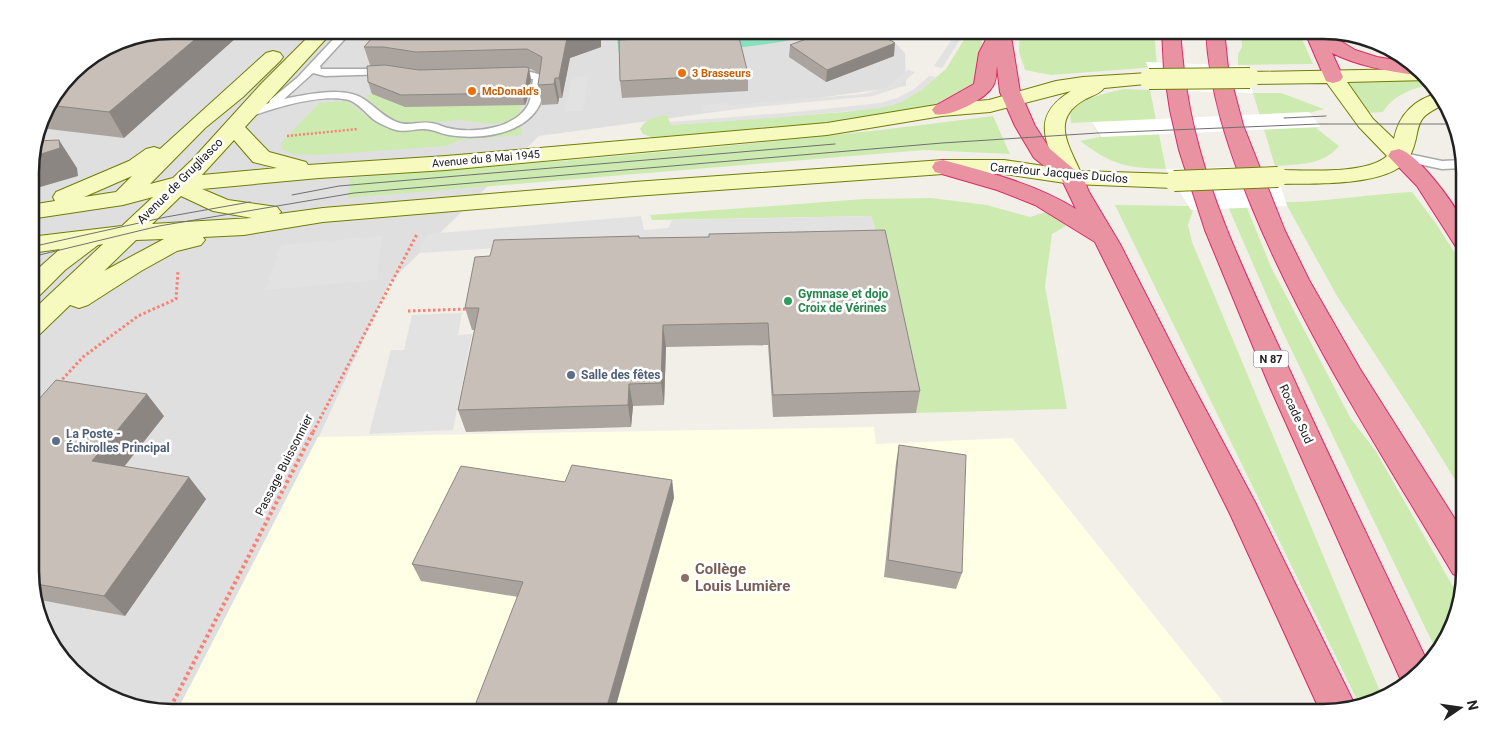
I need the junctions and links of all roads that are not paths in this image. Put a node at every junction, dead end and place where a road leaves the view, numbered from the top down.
1 (292, 39) edge
2 (316, 39) edge
3 (339, 39) edge
4 (997, 39) edge
5 (1002, 39) edge
6 (1171, 39) edge
7 (1216, 39) edge
8 (1317, 39) edge
9 (1322, 39) edge
10 (314, 64) junction
11 (1405, 67) edge
12 (397, 74) edge
13 (494, 75) edge
14 (1414, 75) edge
15 (1333, 77) junction
16 (1116, 81) junction
17 (358, 85) junction
18 (236, 93) junction
19 (1013, 99) junction
20 (1435, 101) edge
21 (271, 105) junction
22 (942, 110) junction
23 (238, 121) junction
24 (1366, 123) junction
25 (198, 124) junction
26 (1400, 156) junction
27 (1456, 164) edge
28 (943, 167) junction
29 (318, 171) junction
30 (1335, 174) junction
31 (1072, 177) junction
32 (187, 190) junction
33 (161, 201) junction
34 (91, 204) junction
35 (120, 204) junction
36 (39, 206) edge
37 (39, 211) edge
38 (323, 215) junction
39 (39, 219) edge
40 (244, 227) junction
41 (1456, 229) edge
42 (129, 233) junction
43 (88, 240) junction
44 (39, 244) edge
45 (1108, 244) junction
46 (39, 282) edge
47 (39, 315) edge
48 (39, 319) edge
49 (39, 322) edge
50 (1456, 549) edge
51 (1413, 669) edge
52 (1336, 704) edge

1 - 18 main road
2 - 23 main road, Avenue de Grugliasco
3 - 10 lane
4 - 22 highway
5 - 19 highway
6 - 51 highway, Rocade Sud / N 87
7 - 50 highway
8 - 15 highway
9 - 11 highway
10 - 17 lane
10 - 21 lane
12 - 17 lane
13 - 17 lane
14 - 15 main road
15 - 16 main road, bridge
15 - 24 main road
16 - 19 main road
16 - 31 main road
17 - 21 lane
18 - 25 main road
18 - 32 main road
19 - 22 main road
19 - 31 highway
20 - 26 main road
21 - 23 lane
22 - 29 main road, Avenue du 8 Mai 1945
23 - 29 main road
23 - 32 main road, Avenue de Grugliasco
24 - 26 main road
24 - 30 main road
25 - 35 main road
25 - 36 main road
26 - 27 lane
26 - 30 main road
26 - 41 highway
28 - 31 main road, Carrefour Jacques Duclos
28 - 38 main road
28 - 45 highway
29 - 32 main road
30 - 31 main road, Carrefour Jacques Duclos, bridge
31 - 45 highway
32 - 33 main road
32 - 35 main road
32 - 38 main road
33 - 35 main road
33 - 42 main road, Avenue de Grugliasco
34 - 35 main road
34 - 37 main road
34 - 39 main road
35 - 43 main road
38 - 40 main road
40 - 42 main road
40 - 49 main road
42 - 43 main road
42 - 48 main road, Avenue de Grugliasco
43 - 44 main road
43 - 46 main road
43 - 47 main road
45 - 52 highway

